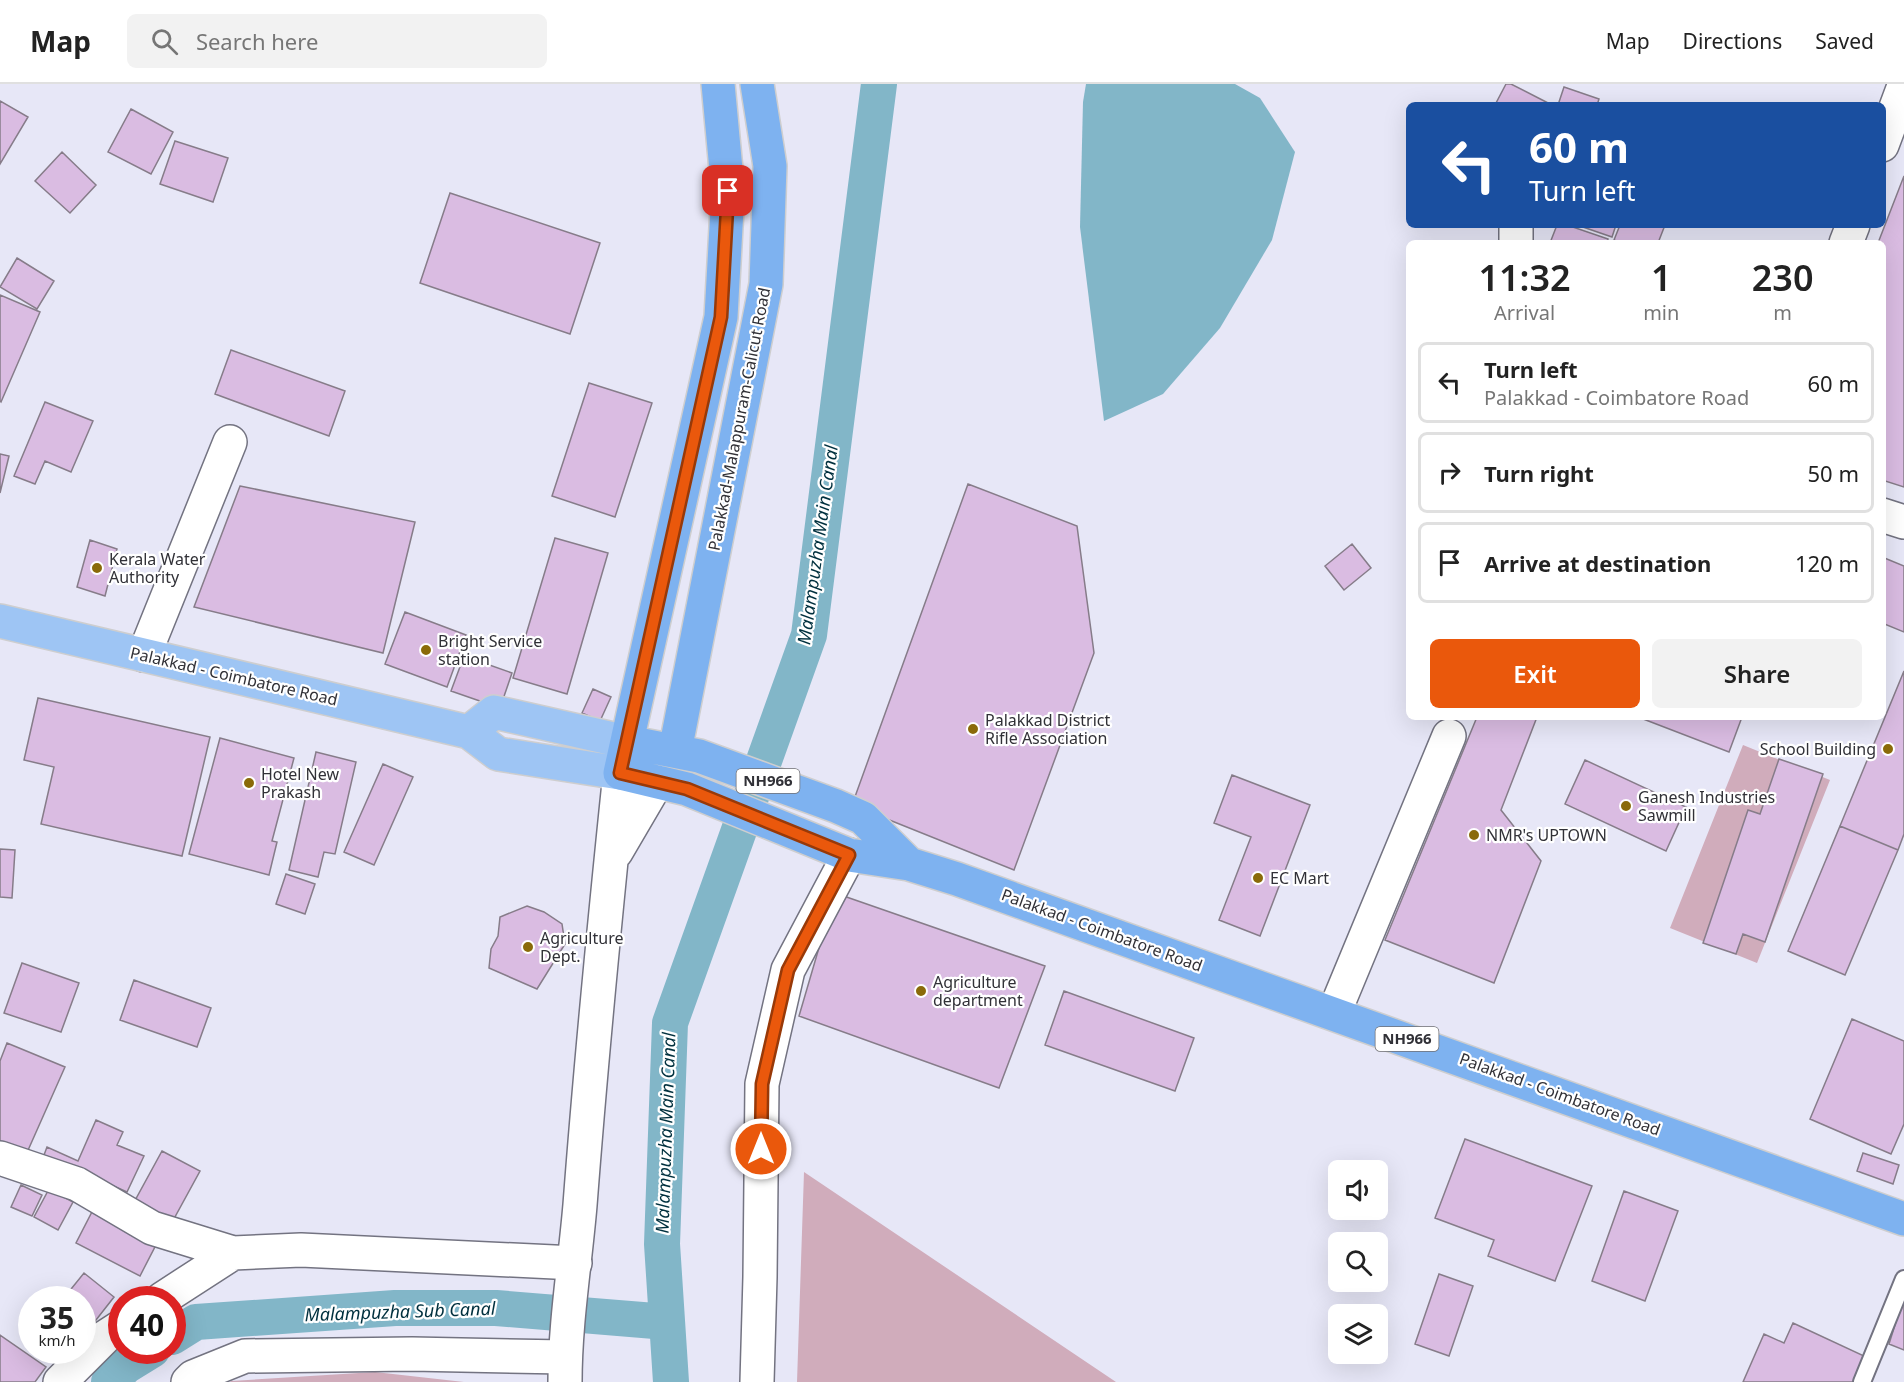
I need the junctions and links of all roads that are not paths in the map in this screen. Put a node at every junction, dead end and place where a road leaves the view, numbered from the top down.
1 (718, 84) edge
2 (757, 84) edge
3 (1904, 86) edge
4 (1886, 136) edge
5 (1886, 145) edge
6 (1904, 152) edge
7 (767, 225) junction
8 (726, 228) junction
9 (230, 442) dead end
10 (1886, 515) edge
11 (1904, 522) edge
12 (0, 621) edge
13 (144, 655) junction
14 (469, 732) junction
15 (1449, 736) dead end
16 (627, 742) junction
17 (687, 754) junction
18 (620, 773) junction
19 (672, 786) junction
20 (837, 849) junction
21 (610, 861) junction
22 (909, 864) junction
23 (1334, 1013) junction
24 (0, 1158) edge
25 (1904, 1219) edge
26 (233, 1253) junction
27 (575, 1263) junction
28 (1904, 1279) edge
29 (182, 1286) edge
30 (108, 1335) edge
31 (565, 1370) edge
32 (60, 1382) edge
33 (188, 1382) edge
34 (757, 1382) edge
35 (1862, 1382) edge

1 - 8 highway
2 - 7 highway, Palakkad-Malappuram-Calicut Road
3 - 4 street
5 - 6 street
7 - 8 highway
7 - 17 highway, Palakkad-Malappuram-Calicut Road
8 - 16 highway
9 - 13 street
10 - 11 street
12 - 13 main road, Palakkad - Coimbatore Road
13 - 14 main road, Palakkad - Coimbatore Road
14 - 16 main road, Palakkad - Coimbatore Road
14 - 18 main road, Palakkad - Coimbatore Road
15 - 23 street
16 - 17 highway, Palakkad - Coimbatore Road / NH966
16 - 18 highway
17 - 22 highway, Palakkad - Coimbatore Road / NH966
18 - 19 highway, Palakkad - Coimbatore Road / NH966
18 - 21 street
19 - 20 highway, Palakkad - Coimbatore Road / NH966
19 - 21 street
20 - 22 highway, Palakkad - Coimbatore Road / NH966
20 - 34 street
21 - 27 street
22 - 23 highway, Palakkad - Coimbatore Road / NH966
23 - 25 highway, Palakkad - Coimbatore Road / NH966
24 - 26 street
26 - 27 street
26 - 29 street
27 - 31 street
28 - 35 lane
30 - 32 street
31 - 33 street

